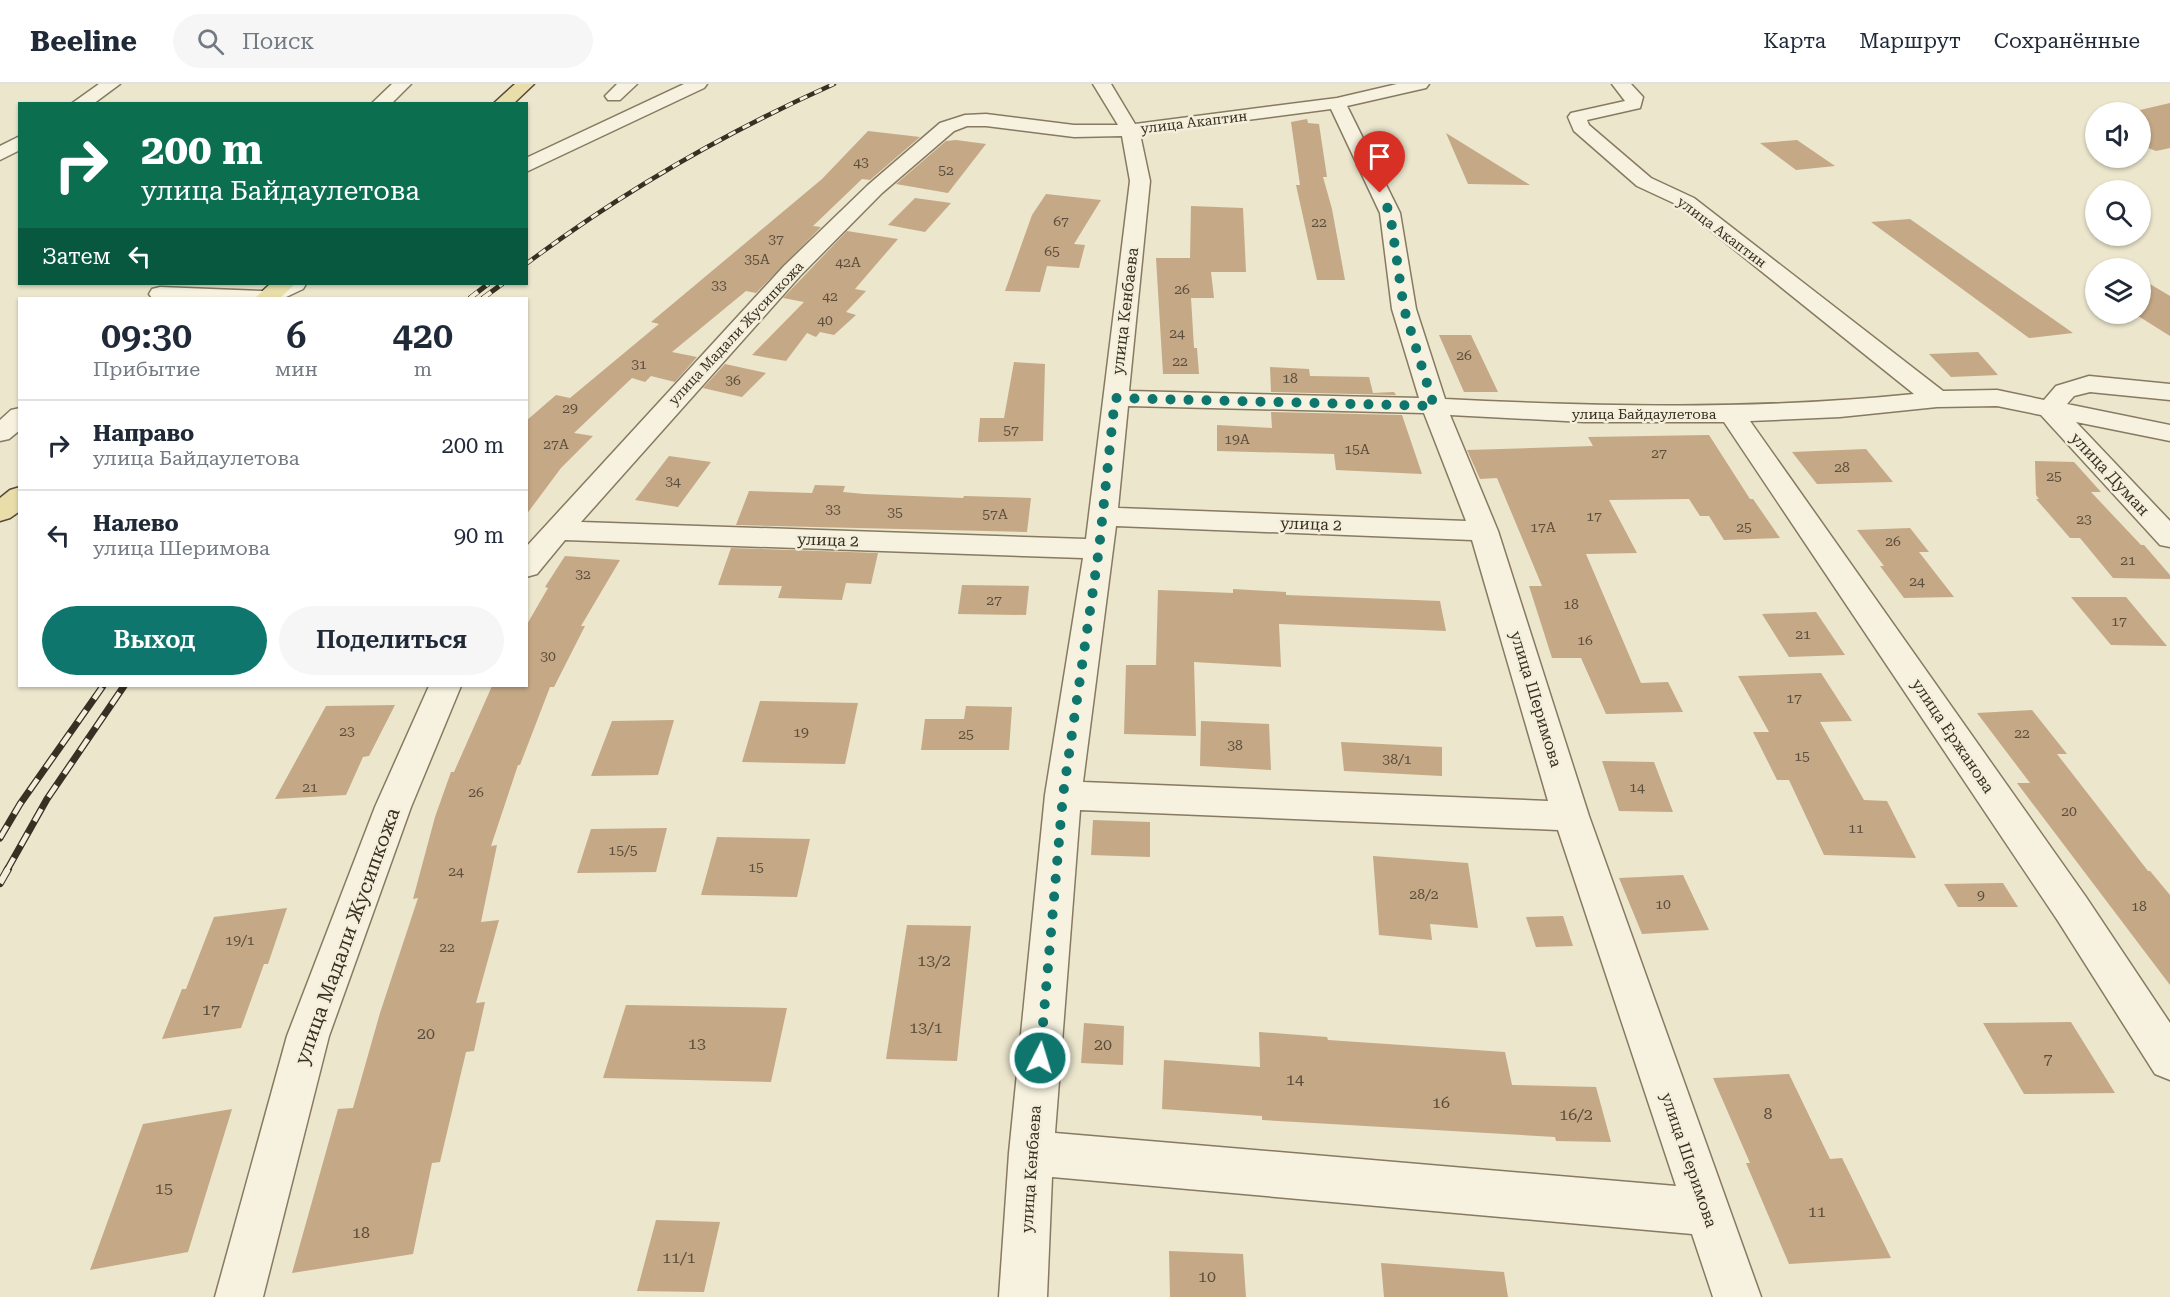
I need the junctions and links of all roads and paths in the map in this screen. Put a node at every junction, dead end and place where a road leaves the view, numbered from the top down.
1 (111, 84) edge
2 (402, 84) edge
3 (525, 84) edge
4 (628, 84) edge
5 (698, 84) edge
6 (1102, 84) edge
7 (1420, 84) edge
8 (1621, 84) edge
9 (614, 96) dead end
10 (83, 102) edge
11 (382, 102) edge
12 (504, 102) edge
13 (1337, 103) junction
14 (965, 121) joint
15 (1130, 130) junction
16 (18, 143) edge
17 (0, 154) edge
18 (528, 165) edge
19 (283, 285) edge
20 (293, 285) edge
21 (162, 292) edge
22 (249, 297) edge
23 (267, 297) edge
24 (268, 297) edge
25 (2170, 392) edge
26 (1115, 398) junction
27 (1937, 399) junction
28 (1434, 406) junction
29 (2050, 409) junction
30 (1732, 414) junction
31 (18, 418) edge
32 (0, 433) edge
33 (2170, 433) edge
34 (18, 497) edge
35 (0, 512) edge
36 (1102, 516) junction
37 (557, 530) junction
38 (1484, 531) junction
39 (2170, 538) edge
40 (1099, 549) junction
41 (528, 565) edge
42 (444, 687) edge
43 (1063, 795) junction
44 (1571, 816) junction
45 (2170, 1060) edge
46 (1031, 1153) junction
47 (1707, 1212) junction
48 (239, 1297) edge
49 (1023, 1297) edge
50 (1737, 1297) edge

1 - 10 street
2 - 11 street
3 - 12 main road
4 - 9 street
5 - 18 street
6 - 15 street, улица Кенбаева
7 - 13 street, улица Акаптин
8 - 27 street, улица Акаптин
13 - 15 street, улица Акаптин
13 - 28 street, улица Шеримова
14 - 15 street, улица Акаптин
14 - 37 street, улица Мадали Жусипкожа
15 - 26 street, улица Кенбаева
16 - 17 street
19 - 23 main road
20 - 24 street
21 - 22 street
25 - 29 street
26 - 28 street, улица Байдаулетова
26 - 36 street, улица Кенбаева
27 - 29 street, улица Байдаулетова
27 - 30 street, улица Байдаулетова
28 - 30 street, улица Байдаулетова
28 - 38 street, улица Шеримова
29 - 33 street, улица Байдаулетова
29 - 39 street, улица Думан
30 - 45 street, улица Ержанова
31 - 32 street
34 - 35 main road
36 - 38 street, улица 2
36 - 40 street, улица Кенбаева
37 - 40 street, улица 2
37 - 41 street, улица Мадали Жусипкожа
38 - 44 street, улица Шеримова
40 - 43 street, улица Кенбаева
42 - 48 street, улица Мадали Жусипкожа
43 - 44 street
43 - 46 street, улица Кенбаева
44 - 47 street, улица Шеримова
46 - 47 street
46 - 49 street, улица Кенбаева
47 - 50 street, улица Шеримова

